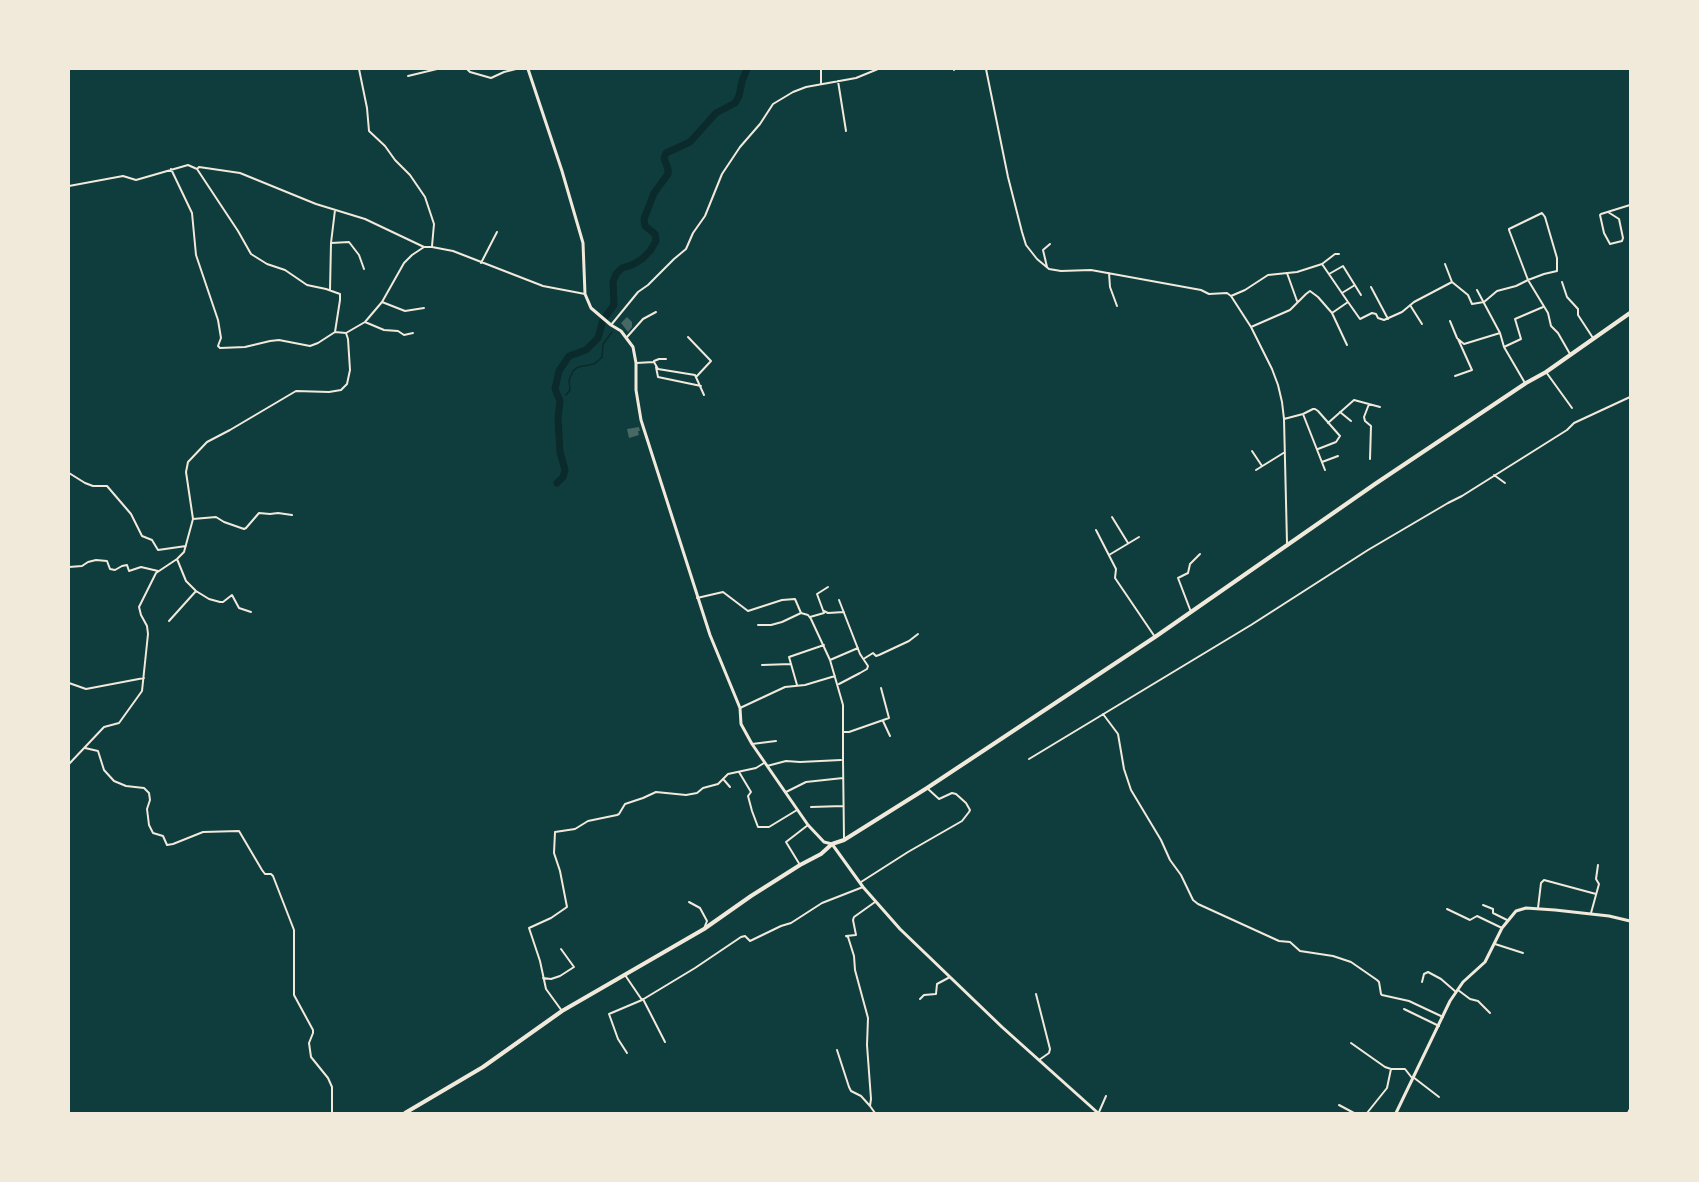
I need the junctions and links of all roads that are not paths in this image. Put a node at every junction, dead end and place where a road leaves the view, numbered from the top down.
1 (359, 69) edge
2 (437, 69) edge
3 (467, 69) edge
4 (516, 69) edge
5 (528, 69) edge
6 (821, 69) edge
7 (878, 69) edge
8 (986, 69) edge
9 (408, 76) dead end
10 (838, 81) junction
11 (821, 84) junction
12 (846, 131) dead end
13 (171, 169) junction
14 (197, 169) junction
15 (69, 186) edge
16 (1630, 205) edge
17 (335, 210) junction
18 (1608, 212) junction
19 (497, 232) dead end
20 (332, 243) junction
21 (1050, 244) dead end
22 (424, 247) junction
23 (432, 247) junction
24 (1340, 254) dead end
25 (481, 263) junction
26 (1322, 264) junction
27 (1445, 264) dead end
28 (1047, 267) junction
29 (364, 269) dead end
30 (1109, 273) junction
31 (1287, 273) junction
32 (1329, 274) junction
33 (1528, 280) junction
34 (1452, 282) junction
35 (1562, 282) dead end
36 (1355, 285) junction
37 (1371, 287) dead end
38 (330, 290) junction
39 (1477, 290) dead end
40 (1342, 293) junction
41 (585, 294) junction
42 (1361, 295) dead end
43 (1231, 296) junction
44 (382, 302) junction
45 (1348, 302) junction
46 (1484, 302) junction
47 (1298, 303) junction
48 (1410, 305) junction
49 (1117, 306) dead end
50 (1543, 306) junction
51 (424, 308) dead end
52 (656, 312) dead end
53 (1332, 313) junction
54 (1630, 313) edge
55 (1388, 319) junction
56 (1450, 321) dead end
57 (365, 322) junction
58 (1422, 324) dead end
59 (611, 325) junction
60 (1251, 327) junction
61 (335, 332) junction
62 (346, 333) junction
63 (413, 333) dead end
64 (1500, 333) junction
65 (627, 337) junction
66 (688, 337) dead end
67 (1458, 339) junction
68 (1594, 339) junction
69 (1347, 345) dead end
70 (1504, 347) junction
71 (1570, 354) junction
72 (666, 359) dead end
73 (654, 362) junction
74 (636, 363) junction
75 (656, 368) junction
76 (1546, 372) junction
77 (697, 376) junction
78 (1455, 376) dead end
79 (1526, 383) junction
80 (701, 386) junction
81 (704, 395) dead end
82 (1630, 397) edge
83 (1369, 404) junction
84 (1380, 407) dead end
85 (1572, 408) dead end
86 (1340, 412) junction
87 (1303, 414) junction
88 (1284, 418) junction
89 (1351, 422) dead end
90 (1328, 423) junction
91 (1318, 449) junction
92 (1251, 451) dead end
93 (1285, 452) junction
94 (1338, 456) dead end
95 (1370, 459) dead end
96 (1322, 462) junction
97 (1262, 466) junction
98 (1256, 470) dead end
99 (1325, 470) dead end
100 (69, 473) edge
101 (1494, 475) junction
102 (1505, 483) dead end
103 (292, 515) dead end
104 (1112, 517) dead end
105 (193, 519) junction
106 (1096, 530) dead end
107 (1139, 537) dead end
108 (1129, 543) junction
109 (1287, 545) junction
110 (186, 546) junction
111 (1200, 554) dead end
112 (1109, 555) junction
113 (177, 559) junction
114 (69, 567) edge
115 (158, 571) junction
116 (828, 587) dead end
117 (196, 591) junction
118 (698, 598) junction
119 (839, 600) dead end
120 (824, 611) junction
121 (251, 612) dead end
122 (844, 612) junction
123 (1191, 612) junction
124 (801, 613) junction
125 (809, 617) junction
126 (169, 621) dead end
127 (758, 625) dead end
128 (918, 634) dead end
129 (1155, 637) junction
130 (824, 645) junction
131 (858, 648) junction
132 (865, 658) junction
133 (830, 660) junction
134 (791, 664) junction
135 (762, 665) dead end
136 (835, 676) junction
137 (144, 678) junction
138 (69, 683) edge
139 (838, 684) junction
140 (797, 686) junction
141 (880, 688) dead end
142 (740, 708) junction
143 (1103, 714) junction
144 (883, 721) junction
145 (844, 732) junction
146 (890, 736) dead end
147 (776, 741) dead end
148 (752, 744) junction
149 (85, 748) junction
150 (1029, 759) dead end
151 (843, 760) junction
152 (69, 764) edge
153 (766, 764) junction
154 (739, 772) junction
155 (843, 778) junction
156 (724, 780) junction
157 (730, 787) dead end
158 (927, 788) junction
159 (785, 793) junction
160 (843, 806) junction
161 (810, 807) dead end
162 (797, 810) junction
163 (808, 825) junction
164 (844, 840) junction
165 (832, 844) junction
166 (800, 865) junction
167 (1598, 865) dead end
168 (860, 883) junction
169 (863, 888) junction
170 (1596, 894) junction
171 (689, 902) dead end
172 (875, 902) junction
173 (1483, 905) dead end
174 (1447, 909) dead end
175 (1538, 909) junction
176 (1591, 913) junction
177 (1508, 920) junction
178 (1630, 921) edge
179 (1502, 928) junction
180 (704, 929) junction
181 (1495, 944) junction
182 (561, 949) dead end
183 (1523, 953) dead end
184 (625, 975) junction
185 (950, 977) junction
186 (543, 978) junction
187 (1422, 982) dead end
188 (1457, 991) junction
189 (1035, 994) dead end
190 (643, 999) junction
191 (920, 999) dead end
192 (1404, 1009) dead end
193 (562, 1011) junction
194 (1490, 1013) dead end
195 (1443, 1017) junction
196 (1439, 1026) junction
197 (665, 1042) dead end
198 (1351, 1043) dead end
199 (837, 1050) dead end
200 (627, 1053) dead end
201 (1039, 1060) junction
202 (1391, 1069) junction
203 (1412, 1077) junction
204 (1106, 1096) dead end
205 (1439, 1097) dead end
206 (1339, 1105) dead end
207 (870, 1106) junction
208 (332, 1113) edge
209 (405, 1113) edge
210 (875, 1113) edge
211 (1098, 1113) edge
212 (1354, 1113) edge
213 (1367, 1113) edge
214 (1396, 1113) edge

1 - 23 street
2 - 9 street
3 - 4 street
5 - 41 main road
6 - 11 street
7 - 10 street
8 - 28 street
10 - 11 street
10 - 12 street
11 - 59 street
13 - 14 street
13 - 15 street
13 - 61 street
14 - 17 street
14 - 38 street
16 - 18 street
17 - 20 street
17 - 22 street
18 - 18 street
19 - 25 street
20 - 29 street
20 - 38 street
21 - 28 street
22 - 23 street
22 - 44 street
23 - 25 street
24 - 26 street
25 - 41 street
26 - 31 street
26 - 32 street
27 - 34 street
28 - 30 street
30 - 43 street
30 - 49 street
31 - 43 street
31 - 47 street
32 - 36 street
32 - 40 street
33 - 33 street
33 - 46 street
33 - 50 street
34 - 46 street
34 - 48 street
35 - 68 street
36 - 40 street
36 - 42 street
37 - 55 street
38 - 61 street
39 - 46 street
40 - 45 street
41 - 59 main road
43 - 60 street
44 - 51 street
44 - 57 street
45 - 53 street
45 - 55 street
46 - 64 street
47 - 53 street
47 - 60 street
48 - 55 street
48 - 58 street
50 - 70 street
50 - 71 street
52 - 65 street
53 - 69 street
54 - 68 highway
56 - 67 street
57 - 62 street
57 - 63 street
59 - 65 main road
60 - 88 street
61 - 62 street
62 - 105 street
64 - 67 street
64 - 70 street
65 - 74 main road
66 - 77 street
67 - 78 street
68 - 71 highway
70 - 79 street
71 - 76 highway
72 - 73 street
73 - 74 street
73 - 75 street
74 - 118 main road
75 - 77 street
75 - 80 street
76 - 79 highway
76 - 85 street
77 - 80 street
79 - 109 highway
80 - 81 street
82 - 101 street
83 - 84 street
83 - 86 street
83 - 95 street
86 - 89 street
86 - 90 street
87 - 88 street
87 - 90 street
87 - 91 street
88 - 93 street
90 - 91 street
91 - 96 street
92 - 97 street
93 - 97 street
93 - 109 street
94 - 96 street
96 - 99 street
97 - 98 street
100 - 110 street
101 - 102 street
101 - 143 street
103 - 105 street
104 - 108 street
105 - 110 street
106 - 112 street
107 - 108 street
108 - 112 street
109 - 123 highway
110 - 113 street
111 - 123 street
112 - 129 street
113 - 115 street
113 - 117 street
114 - 115 street
115 - 137 street
116 - 120 street
117 - 121 street
117 - 126 street
118 - 124 street
118 - 142 main road
119 - 122 street
120 - 122 street
120 - 125 street
122 - 131 street
123 - 129 highway
124 - 125 street
124 - 127 street
125 - 130 street
128 - 132 street
129 - 158 highway
130 - 133 street
130 - 134 street
131 - 132 street
131 - 133 street
132 - 139 street
133 - 136 street
134 - 135 street
134 - 140 street
136 - 139 street
136 - 140 street
137 - 138 street
137 - 149 street
139 - 145 street
140 - 142 street
141 - 144 street
142 - 148 main road
143 - 150 street
143 - 195 street
144 - 145 street
144 - 146 street
145 - 151 street
147 - 148 street
148 - 153 main road
149 - 152 street
149 - 208 street
151 - 153 street
151 - 155 street
153 - 154 street
153 - 159 main road
154 - 156 street
154 - 162 street
155 - 159 street
155 - 160 street
156 - 157 street
156 - 186 street
158 - 164 highway
158 - 168 street
159 - 162 main road
160 - 161 street
160 - 164 street
162 - 163 main road
163 - 165 main road
163 - 166 street
164 - 165 highway
165 - 166 highway
165 - 168 main road
166 - 180 highway
167 - 170 street
168 - 169 main road
169 - 172 main road
169 - 190 street
170 - 175 street
170 - 176 street
171 - 180 street
172 - 185 main road
172 - 207 street
173 - 177 street
174 - 179 street
175 - 176 main road
175 - 177 main road
176 - 178 main road
177 - 179 main road
179 - 181 main road
180 - 184 highway
181 - 183 street
181 - 188 main road
182 - 186 street
184 - 190 street
184 - 193 highway
185 - 191 street
185 - 201 main road
186 - 193 street
187 - 188 street
188 - 194 street
188 - 195 main road
189 - 201 street
190 - 197 street
190 - 200 street
192 - 196 street
193 - 209 highway
195 - 196 main road
196 - 203 main road
198 - 202 street
199 - 207 street
201 - 211 main road
202 - 203 street
202 - 213 street
203 - 205 street
203 - 214 main road
204 - 211 street
206 - 212 street
207 - 210 street

